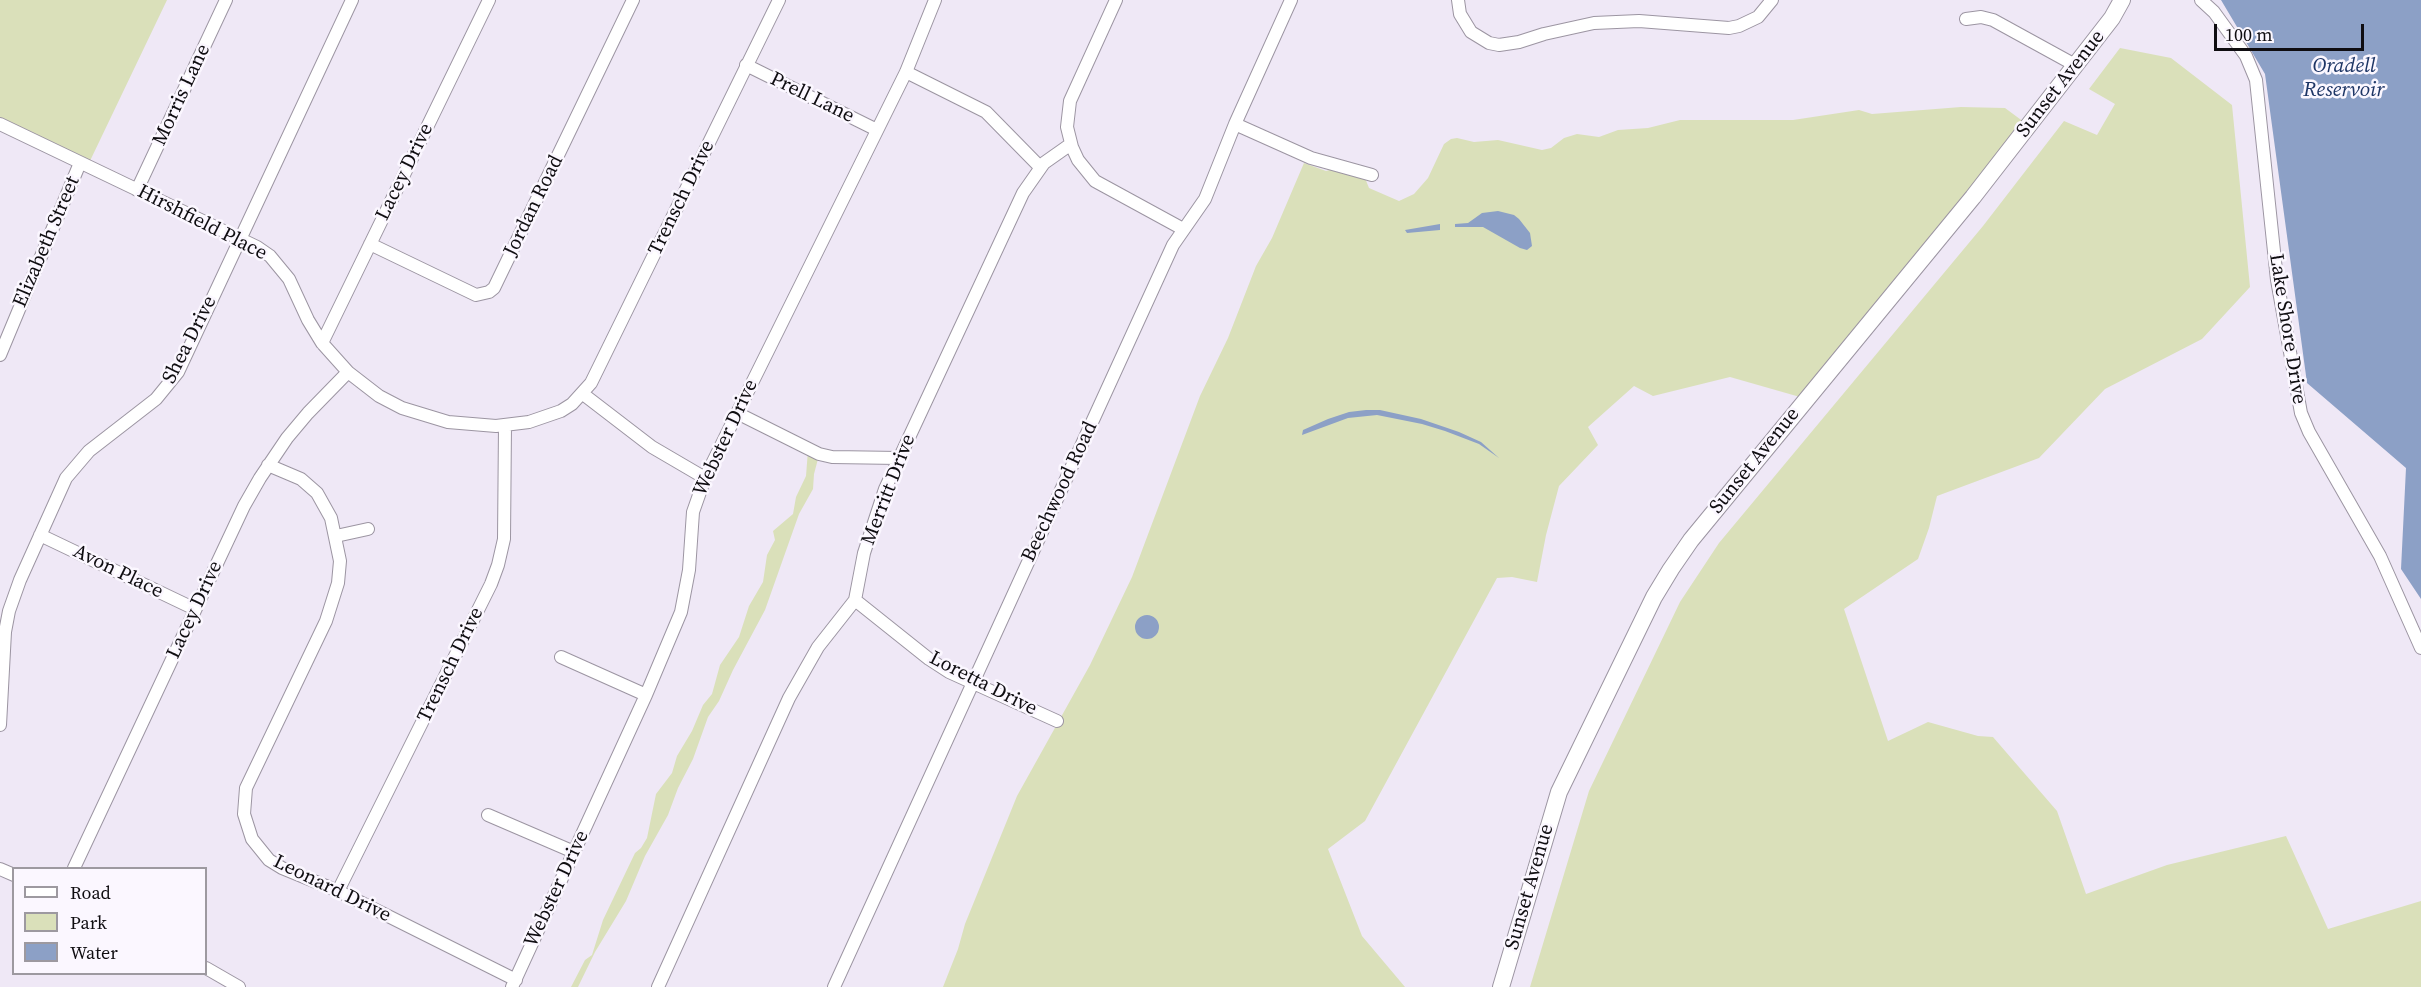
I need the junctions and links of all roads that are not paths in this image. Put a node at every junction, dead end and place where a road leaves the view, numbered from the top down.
1 (226, 0) edge
2 (352, 0) edge
3 (633, 0) edge
4 (779, 0) edge
5 (935, 0) edge
6 (1116, 0) edge
7 (1291, 0) edge
8 (1458, 0) edge
9 (1772, 0) edge
10 (2122, 0) edge
11 (2201, 0) edge
12 (486, 1) edge
13 (1966, 19) dead end
14 (746, 65) junction
15 (2075, 65) junction
16 (906, 72) junction
17 (0, 124) edge
18 (1235, 124) junction
19 (878, 130) junction
20 (1071, 144) junction
21 (80, 163) junction
22 (1040, 167) junction
23 (1372, 175) dead end
24 (137, 190) junction
25 (1183, 229) junction
26 (240, 238) junction
27 (370, 244) junction
28 (322, 343) junction
29 (0, 355) edge
30 (348, 372) junction
31 (583, 394) junction
32 (737, 413) junction
33 (505, 425) junction
34 (899, 458) junction
35 (268, 465) junction
36 (705, 478) junction
37 (368, 529) dead end
38 (40, 535) junction
39 (336, 536) junction
40 (855, 600) junction
41 (195, 609) junction
42 (2421, 648) edge
43 (561, 657) dead end
44 (973, 683) junction
45 (646, 695) junction
46 (1057, 721) dead end
47 (0, 725) edge
48 (488, 815) dead end
49 (574, 852) junction
50 (74, 867) edge
51 (338, 891) junction
52 (207, 969) edge
53 (514, 983) edge
54 (239, 987) edge
55 (658, 987) edge
56 (834, 987) edge
57 (1501, 987) edge

1 - 24 street, Morris Lane
2 - 26 street, Shea Drive
3 - 27 street, Jordan Road
4 - 14 street, Trensch Drive
5 - 16 street, Webster Drive
6 - 20 street
7 - 18 street, Beechwood Road
8 - 9 street
10 - 15 street, Sunset Avenue
11 - 42 street, Lake Shore Drive
12 - 27 street, Lacey Drive
13 - 15 street
14 - 19 street, Prell Lane
14 - 31 street, Trensch Drive
15 - 57 street, Sunset Avenue
16 - 19 street, Webster Drive
16 - 22 street
17 - 21 street, Hirshfield Place
18 - 23 street
18 - 25 street, Beechwood Road
19 - 32 street, Webster Drive
20 - 22 street, Merritt Drive
20 - 25 street
21 - 24 street, Hirshfield Place
21 - 29 street, Elizabeth Street
22 - 34 street, Merritt Drive
24 - 26 street, Hirshfield Place
25 - 44 street, Beechwood Road
26 - 28 street, Hirshfield Place
26 - 38 street, Shea Drive
27 - 28 street, Lacey Drive
28 - 30 street, Hirshfield Place
30 - 33 street, Hirshfield Place
30 - 35 street, Lacey Drive
31 - 33 street, Hirshfield Place
31 - 36 street
32 - 34 street
32 - 36 street, Webster Drive
33 - 51 street, Trensch Drive
34 - 40 street, Merritt Drive
35 - 39 street, Leonard Drive
35 - 41 street, Lacey Drive
36 - 45 street, Webster Drive
37 - 39 street
38 - 41 street, Avon Place
38 - 47 street, Shea Drive
39 - 51 street, Leonard Drive
40 - 44 street, Loretta Drive
40 - 55 street, Merritt Drive
41 - 50 street, Lacey Drive
43 - 45 street
44 - 46 street, Loretta Drive
44 - 56 street, Beechwood Road
45 - 49 street, Webster Drive
48 - 49 street
49 - 53 street, Webster Drive
51 - 53 street, Leonard Drive
52 - 54 street

